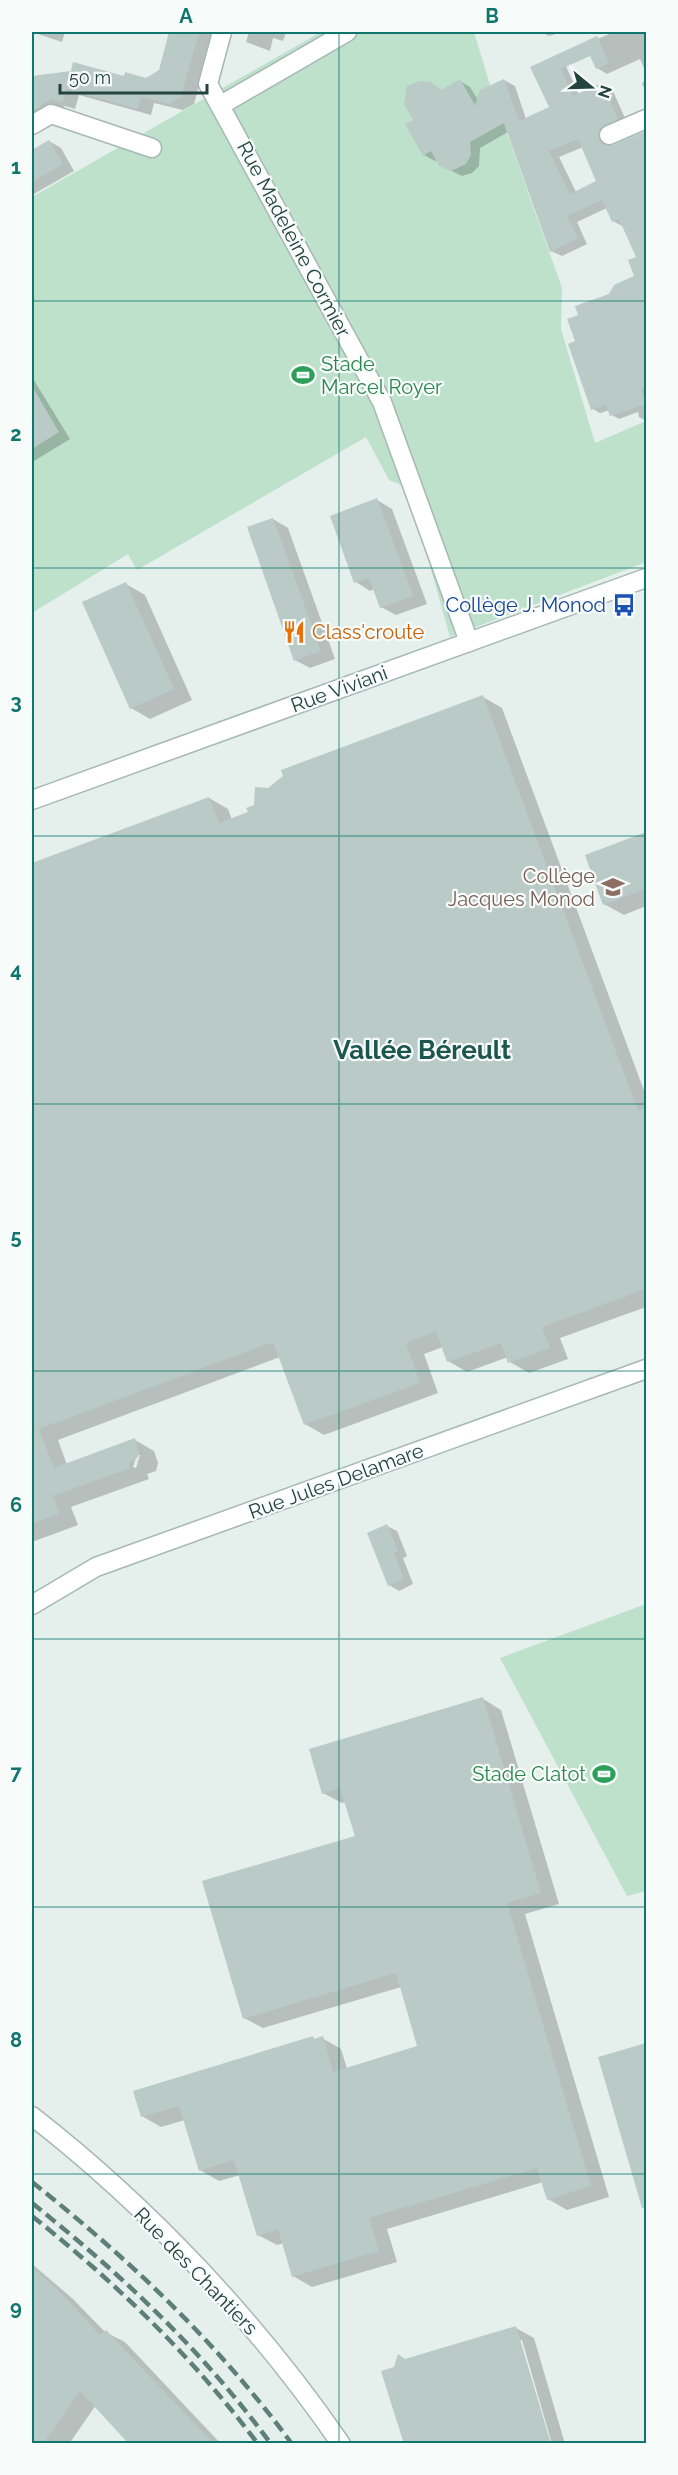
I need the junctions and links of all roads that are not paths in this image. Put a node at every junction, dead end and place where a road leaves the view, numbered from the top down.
1 (222, 32) edge
2 (347, 32) edge
3 (221, 105) junction
4 (646, 118) edge
5 (32, 125) edge
6 (609, 135) dead end
7 (152, 148) dead end
8 (646, 578) edge
9 (469, 642) junction
10 (32, 800) edge
11 (646, 1369) edge
12 (32, 1605) edge
13 (32, 2116) edge
14 (341, 2444) edge

1 - 3 street, Rue Madeleine Cormier
2 - 3 street
3 - 9 street, Rue Madeleine Cormier
4 - 6 street
5 - 7 street
8 - 9 street, Rue Viviani
9 - 10 street, Rue Viviani
11 - 12 street, Rue Jules Delamare
13 - 14 street, Rue des Chantiers

